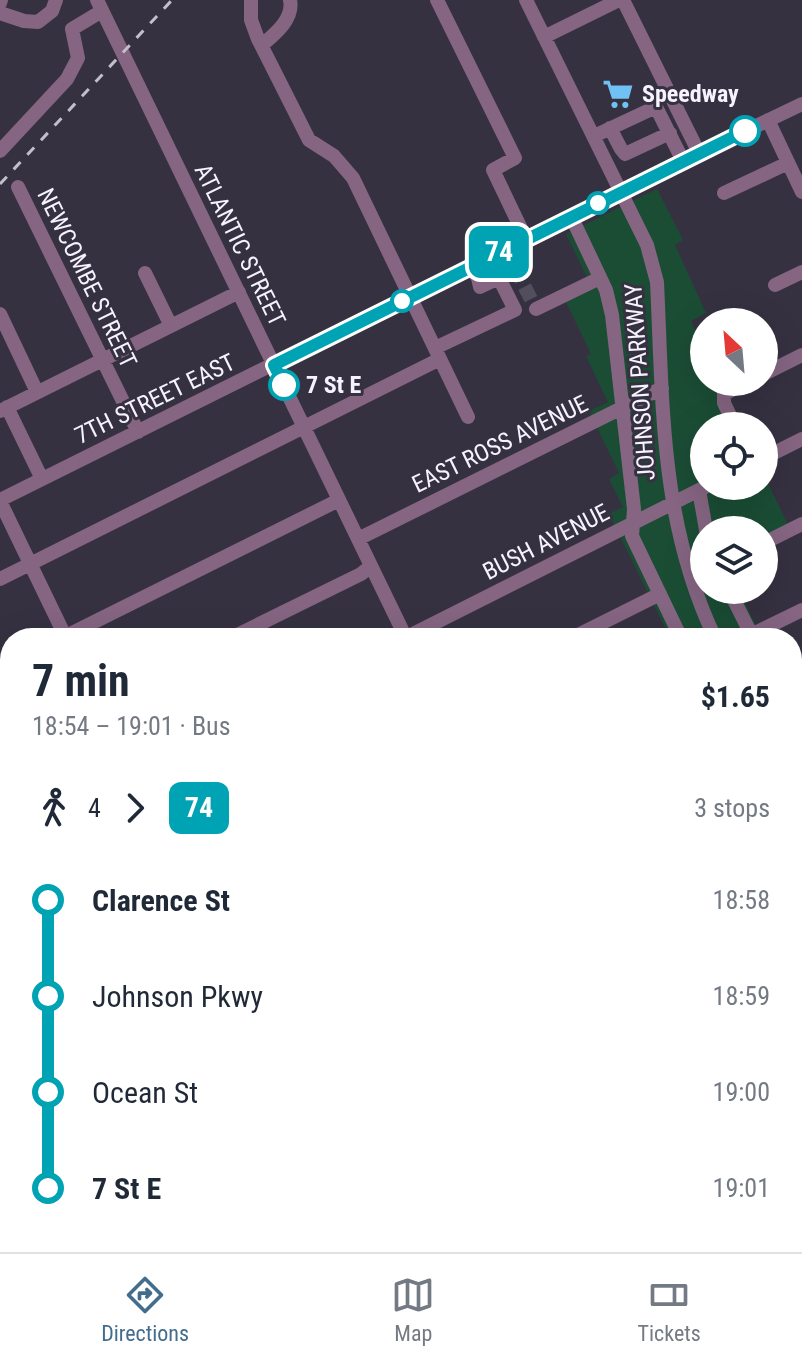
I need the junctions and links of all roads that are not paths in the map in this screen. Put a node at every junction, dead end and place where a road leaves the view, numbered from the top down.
1 (251, 0) edge
2 (290, 0) edge
3 (437, 0) edge
4 (526, 0) edge
5 (621, 0) edge
6 (54, 5) edge
7 (100, 5) edge
8 (0, 13) edge
9 (72, 29) junction
10 (544, 37) junction
11 (262, 45) junction
12 (802, 104) edge
13 (768, 120) junction
14 (610, 128) junction
15 (670, 133) junction
16 (594, 136) junction
17 (0, 151) edge
18 (699, 153) junction
19 (683, 161) junction
20 (788, 163) junction
21 (18, 187) dead end
22 (801, 189) edge
23 (621, 191) junction
24 (724, 193) dead end
25 (571, 216) junction
26 (526, 239) junction
27 (505, 249) junction
28 (489, 258) junction
29 (470, 267) junction
30 (515, 268) tunnel mouth
31 (802, 272) edge
32 (145, 273) dead end
33 (499, 278) junction
34 (600, 278) junction
35 (775, 285) dead end
36 (239, 292) junction
37 (410, 297) junction
38 (515, 310) junction
39 (0, 314) edge
40 (171, 326) junction
41 (437, 354) junction
42 (802, 355) edge
43 (102, 360) junction
44 (274, 365) junction
45 (778, 367) edge
46 (662, 388) junction
47 (37, 392) junction
48 (623, 407) junction
49 (3, 409) edge
50 (468, 417) dead end
51 (304, 427) junction
52 (138, 432) junction
53 (802, 439) edge
54 (778, 451) edge
55 (42, 479) junction
56 (690, 494) edge
57 (0, 500) edge
58 (339, 500) junction
59 (672, 503) junction
60 (633, 523) junction
61 (802, 524) edge
62 (778, 536) edge
63 (358, 539) junction
64 (31, 564) junction
65 (371, 566) junction
66 (0, 579) edge
67 (660, 594) junction
68 (736, 604) edge
69 (802, 610) edge
70 (60, 628) edge
71 (82, 628) edge
72 (251, 628) edge
73 (401, 628) edge
74 (426, 628) edge
75 (592, 628) edge
76 (676, 628) edge
77 (711, 628) edge
78 (748, 628) edge
79 (767, 628) edge

1 - 11 street
2 - 11 street
3 - 26 street
4 - 10 street, JOHNSON PARKWAY
5 - 10 street
5 - 18 street
6 - 8 street
6 - 9 street
7 - 9 street
7 - 36 street, ATLANTIC STREET
9 - 17 street
10 - 16 street, JOHNSON PARKWAY
11 - 37 street
12 - 13 street, 7TH STREET EAST
13 - 18 street, 7TH STREET EAST
13 - 20 street
14 - 15 street
14 - 15 street
14 - 16 street
15 - 19 street
16 - 23 street, JOHNSON PARKWAY
18 - 19 street, 7TH STREET EAST
19 - 23 street, 7TH STREET EAST
20 - 22 street
20 - 24 street
21 - 43 street, NEWCOMBE STREET
23 - 25 street, 7TH STREET EAST
23 - 46 street, JOHNSON PARKWAY
25 - 26 street, 7TH STREET EAST
25 - 34 street, JOHNSON PARKWAY
26 - 27 street, 7TH STREET EAST
27 - 28 street, 7TH STREET EAST
27 - 30 street
28 - 29 street, 7TH STREET EAST
28 - 33 street
29 - 33 street
29 - 37 street, 7TH STREET EAST
31 - 35 street
32 - 40 street
33 - 38 street
34 - 38 street
34 - 48 street, JOHNSON PARKWAY
36 - 40 street
36 - 44 street, ATLANTIC STREET
37 - 41 street
37 - 44 street, 7TH STREET EAST
38 - 41 street
39 - 47 street
40 - 43 street
41 - 50 street
41 - 51 street
42 - 45 street
43 - 47 street
43 - 52 street, NEWCOMBE STREET
44 - 51 street, ATLANTIC STREET
44 - 52 street, 7TH STREET EAST
46 - 48 street, EAST ROSS AVENUE
46 - 59 street, JOHNSON PARKWAY
47 - 49 street
48 - 60 street, JOHNSON PARKWAY
48 - 63 street, EAST ROSS AVENUE
49 - 55 street
51 - 58 street, ATLANTIC STREET
51 - 64 street
52 - 55 street, 7TH STREET EAST
53 - 54 street
55 - 57 street, 7TH STREET EAST
56 - 59 street, BUSH AVENUE
57 - 64 street
58 - 63 street, ATLANTIC STREET
58 - 71 street
59 - 60 street, BUSH AVENUE
59 - 77 street, JOHNSON PARKWAY
60 - 67 street, JOHNSON PARKWAY
60 - 74 street, BUSH AVENUE
61 - 62 street
63 - 65 street, ATLANTIC STREET
64 - 66 street
64 - 70 street
65 - 72 street
65 - 73 street, ATLANTIC STREET
67 - 75 street
67 - 76 street, JOHNSON PARKWAY
68 - 78 street
69 - 79 street

